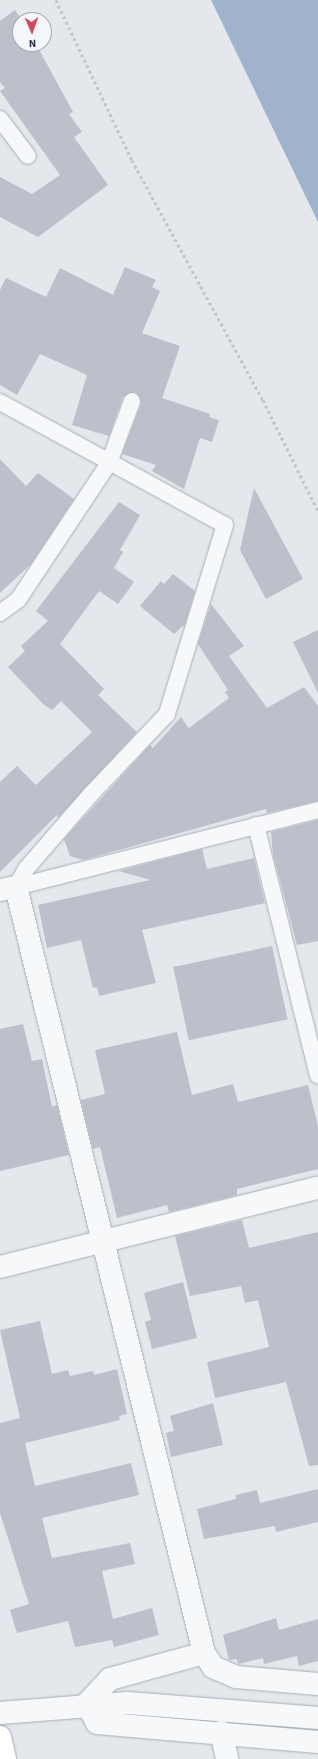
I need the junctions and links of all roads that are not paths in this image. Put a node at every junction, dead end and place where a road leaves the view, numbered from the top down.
1 (0, 119) edge
2 (28, 156) dead end
3 (132, 401) dead end
4 (0, 402) edge
5 (109, 463) junction
6 (0, 613) edge
7 (318, 810) edge
8 (256, 824) junction
9 (8, 888) edge
10 (318, 1075) edge
11 (318, 1188) edge
12 (105, 1243) junction
13 (0, 1267) edge
14 (204, 1653) junction
15 (318, 1684) edge
16 (87, 1704) junction
17 (0, 1712) edge
18 (318, 1718) edge
19 (220, 1732) junction
20 (0, 1737) edge
21 (318, 1742) edge
22 (5, 1759) edge
23 (227, 1759) edge

1 - 2 lane
3 - 5 lane
4 - 5 lane
5 - 6 lane
5 - 9 lane
7 - 8 lane
8 - 9 lane
8 - 10 lane
9 - 12 street
11 - 12 street
12 - 13 street
12 - 14 street
14 - 15 street
14 - 16 street
16 - 17 street
16 - 18 street
16 - 19 street
19 - 21 street
19 - 23 street
20 - 22 highway

